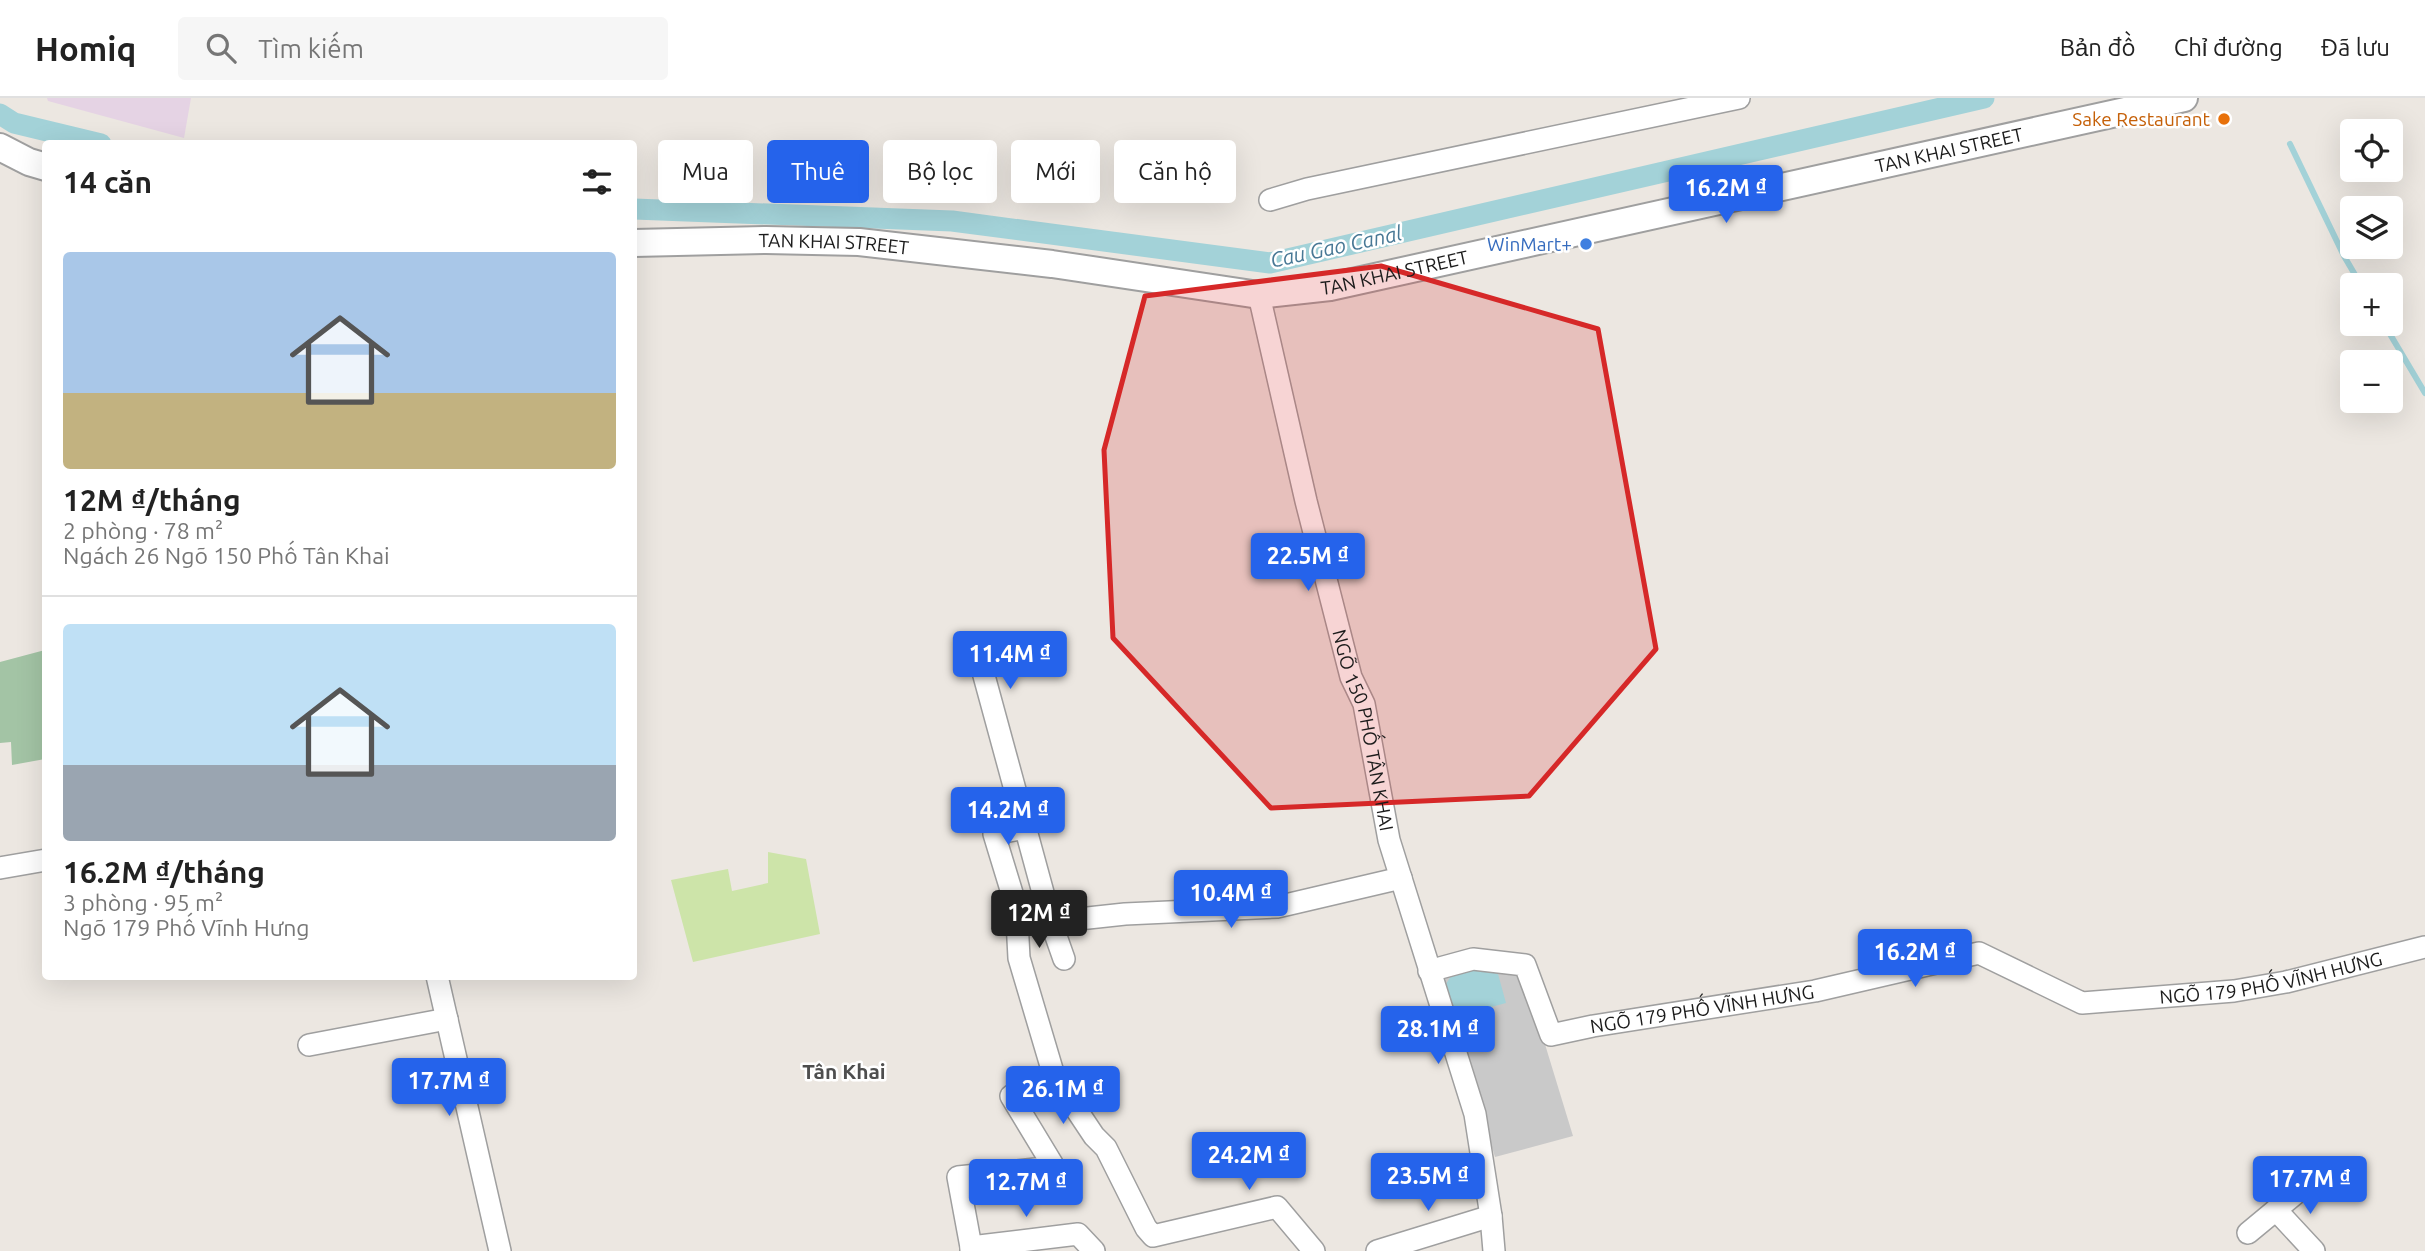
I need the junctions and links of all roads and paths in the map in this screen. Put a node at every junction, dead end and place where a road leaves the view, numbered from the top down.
1 (1739, 98) edge
2 (2183, 98) edge
3 (0, 147) edge
4 (42, 166) edge
5 (1270, 200) dead end
6 (637, 243) edge
7 (1259, 295) junction
8 (983, 672) dead end
9 (1025, 828) junction
10 (42, 861) edge
11 (0, 868) edge
12 (1401, 878) junction
13 (1017, 920) junction
14 (1051, 922) junction
15 (2425, 947) edge
16 (1063, 959) dead end
17 (1429, 971) junction
18 (438, 980) edge
19 (447, 1019) junction
20 (309, 1045) dead end
21 (1054, 1076) junction
22 (2295, 1194) dead end
23 (2276, 1210) junction
24 (1491, 1216) junction
25 (2248, 1233) dead end
26 (971, 1249) edge
27 (500, 1251) edge
28 (1094, 1251) edge
29 (1314, 1251) edge
30 (1377, 1251) edge
31 (1494, 1251) edge
32 (2314, 1251) edge

1 - 5 street
2 - 7 street, TAN KHAI STREET
3 - 4 street
6 - 7 street, TAN KHAI STREET
7 - 12 street, NGÕ 150 PHỐ TÂN KHAI
8 - 9 street
9 - 13 street
9 - 14 street
10 - 11 street
12 - 14 street
12 - 17 street
13 - 14 street
13 - 21 street
14 - 16 street
15 - 17 street, NGÕ 179 PHỐ VĨNH HƯNG
17 - 24 street
18 - 19 street
19 - 20 street
19 - 27 street
21 - 26 street
21 - 29 street
22 - 23 street
23 - 25 street
23 - 32 street
24 - 30 street
24 - 31 street
26 - 28 street

